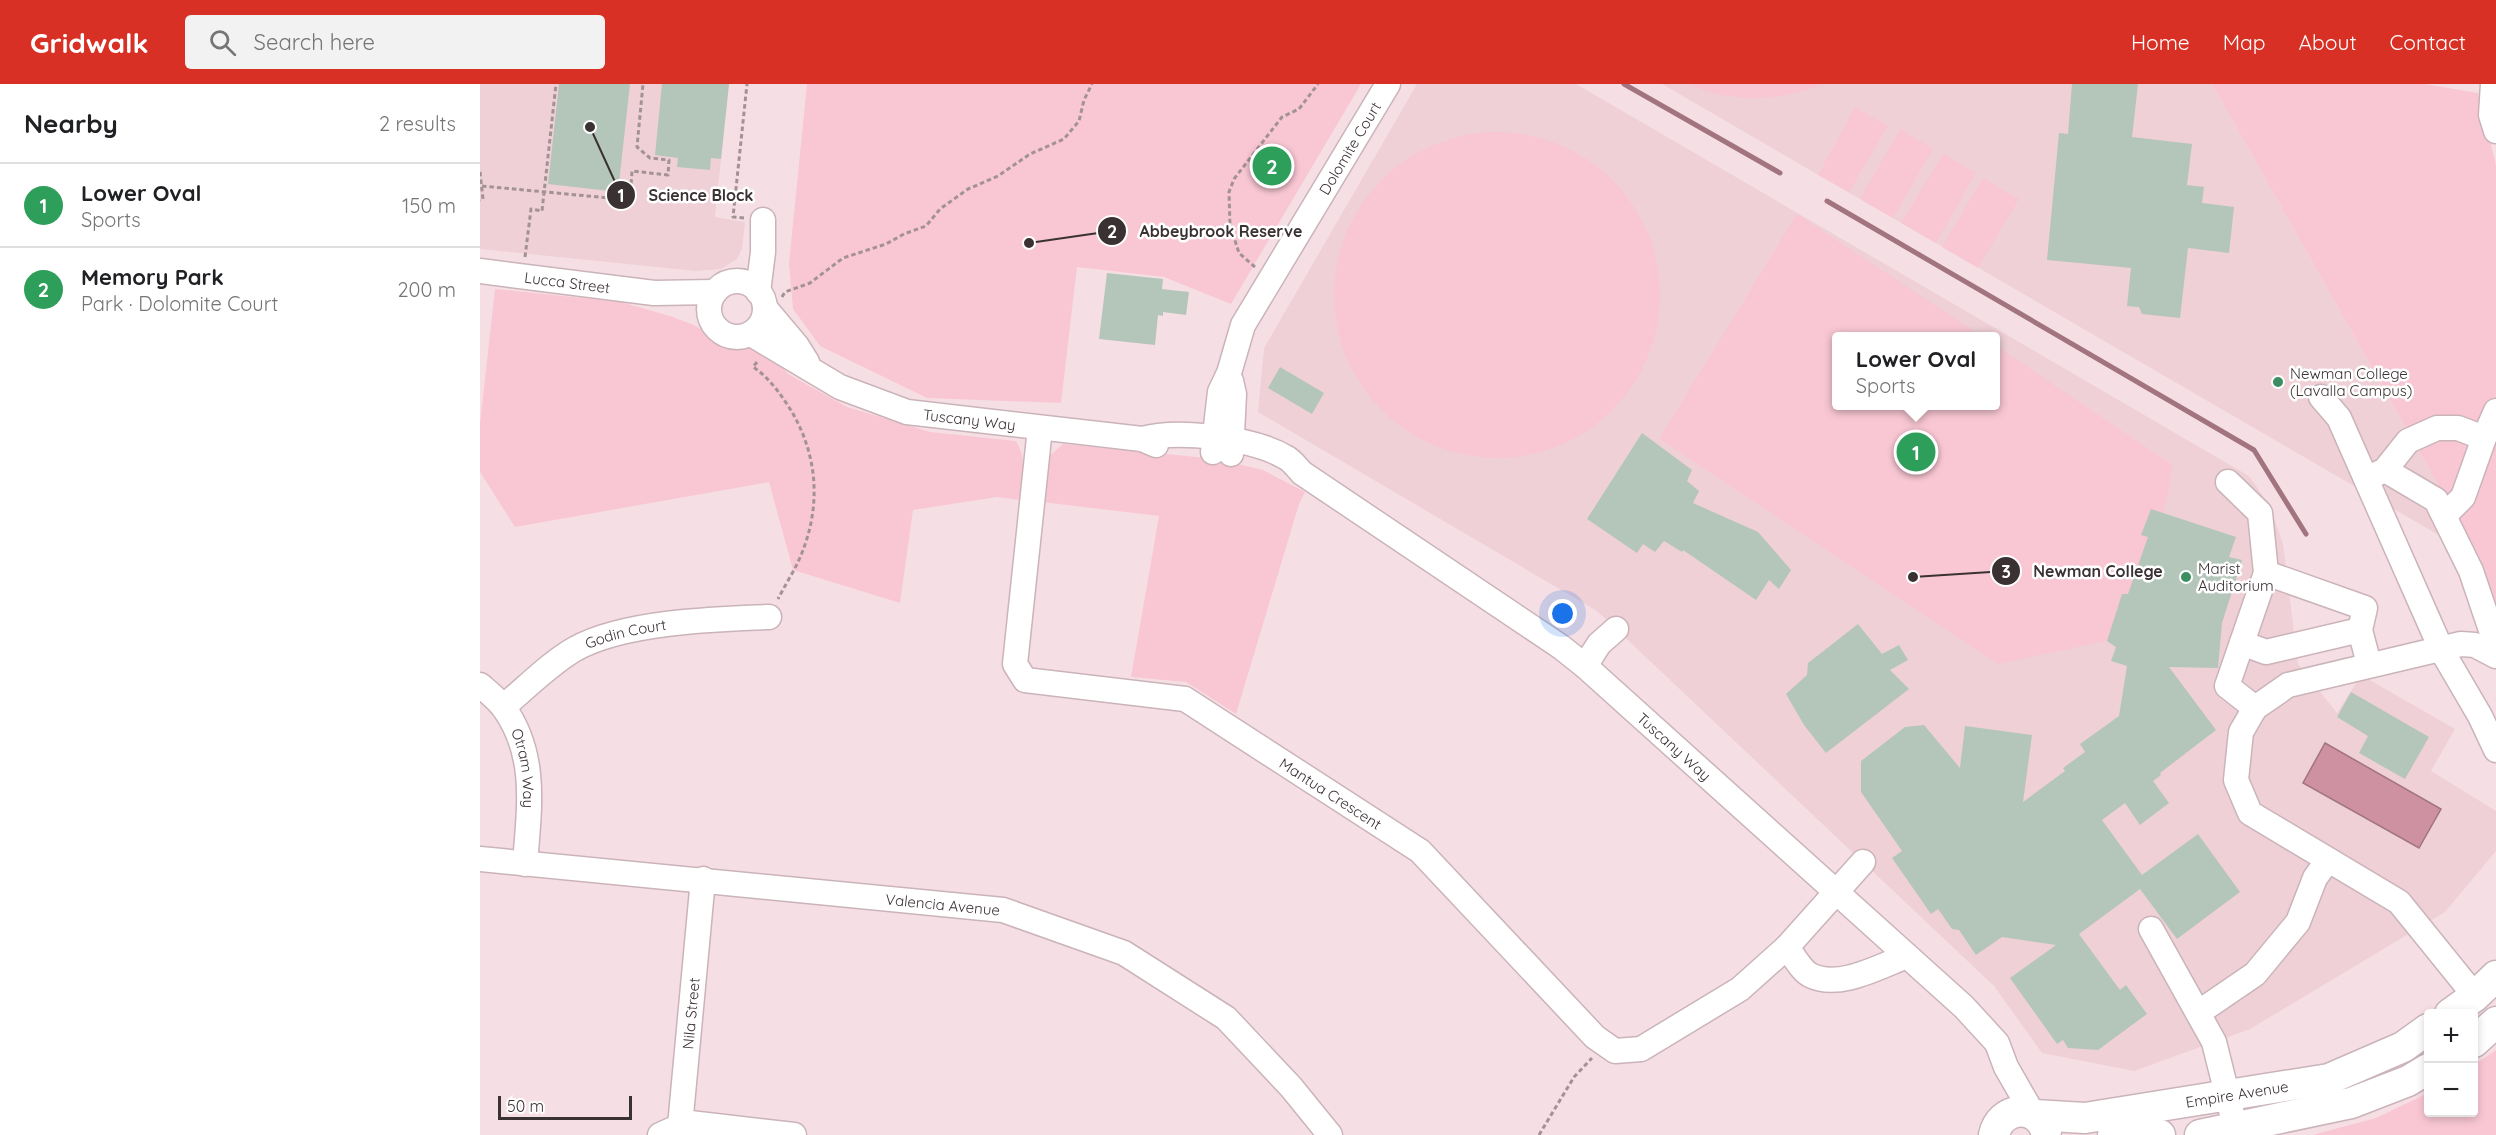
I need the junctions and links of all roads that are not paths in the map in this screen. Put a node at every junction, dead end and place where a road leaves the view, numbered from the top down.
1 (1388, 84) edge
2 (2493, 84) edge
3 (2496, 131) edge
4 (758, 222) road end
5 (480, 272) edge
6 (714, 292) junction
7 (654, 293) junction
8 (760, 295) junction
9 (710, 319) junction
10 (761, 339) junction
11 (809, 366) junction
12 (2321, 397) dead end
13 (2496, 411) edge
14 (1040, 428) junction
15 (2484, 438) junction
16 (1222, 446) junction
17 (2375, 474) junction
18 (2228, 482) dead end
19 (2445, 515) junction
20 (2266, 573) junction
21 (769, 617) road end
22 (1616, 629) dead end
23 (2360, 630) junction
24 (2242, 643) junction
25 (2496, 645) edge
26 (2442, 651) junction
27 (2496, 656) edge
28 (2369, 664) junction
29 (1585, 666) junction
30 (480, 685) edge
31 (503, 707) junction
32 (2255, 708) junction
33 (2496, 750) edge
34 (480, 859) edge
35 (2328, 860) junction
36 (1863, 862) dead end
37 (525, 864) junction
38 (703, 879) junction
39 (1838, 893) junction
40 (2151, 929) dead end
41 (1787, 946) junction
42 (1907, 956) junction
43 (2496, 976) edge
44 (2475, 996) junction
45 (2457, 1009) edge
46 (2198, 1013) junction
47 (2496, 1022) edge
48 (2424, 1032) edge
49 (2478, 1038) edge
50 (2006, 1067) junction
51 (2424, 1071) edge
52 (2228, 1096) junction
53 (2038, 1121) edge
54 (2235, 1126) junction
55 (1993, 1128) edge
56 (670, 1130) edge
57 (794, 1135) edge
58 (1330, 1135) edge
59 (2113, 1135) edge
60 (2160, 1135) edge
61 (2200, 1135) edge

1 - 16 street, Dolomite Court
2 - 3 street
4 - 8 street
5 - 7 street, Lucca Street
6 - 7 street, Lucca Street
6 - 8 street
6 - 9 street
7 - 9 street, Lucca Street
8 - 10 street
8 - 11 street, Tuscany Way
9 - 10 street
10 - 11 street, Tuscany Way
11 - 14 street, Tuscany Way
12 - 17 street
13 - 15 street
14 - 16 street, Tuscany Way
14 - 41 street, Mantua Crescent
15 - 17 street
15 - 19 street
16 - 29 street, Tuscany Way
17 - 19 street
17 - 26 street
18 - 20 street
19 - 25 street
20 - 23 street
20 - 24 street
21 - 31 street, Godin Court
22 - 29 street
23 - 24 street
23 - 28 street
24 - 32 street
26 - 27 street
26 - 28 street
26 - 33 street
28 - 32 street
29 - 39 street, Tuscany Way
30 - 31 street, Otram Way
31 - 37 street, Otram Way
32 - 35 street
34 - 37 street, Valencia Avenue
35 - 44 street
35 - 46 street
36 - 39 street, Mantua Crescent
37 - 38 street, Valencia Avenue
38 - 56 street, Nila Street
38 - 58 street, Valencia Avenue
39 - 41 street, Mantua Crescent
39 - 42 street, Tuscany Way
40 - 46 street
41 - 42 street
42 - 50 street, Tuscany Way
43 - 44 main road
44 - 45 main road
46 - 52 street
47 - 49 main road
48 - 52 main road, Empire Avenue
50 - 53 street, Tuscany Way
50 - 55 street, Tuscany Way
51 - 54 main road, Empire Avenue
52 - 53 main road, Empire Avenue
52 - 54 street
53 - 55 main road, Empire Avenue
54 - 61 main road, Empire Avenue
56 - 57 street
59 - 60 main road

